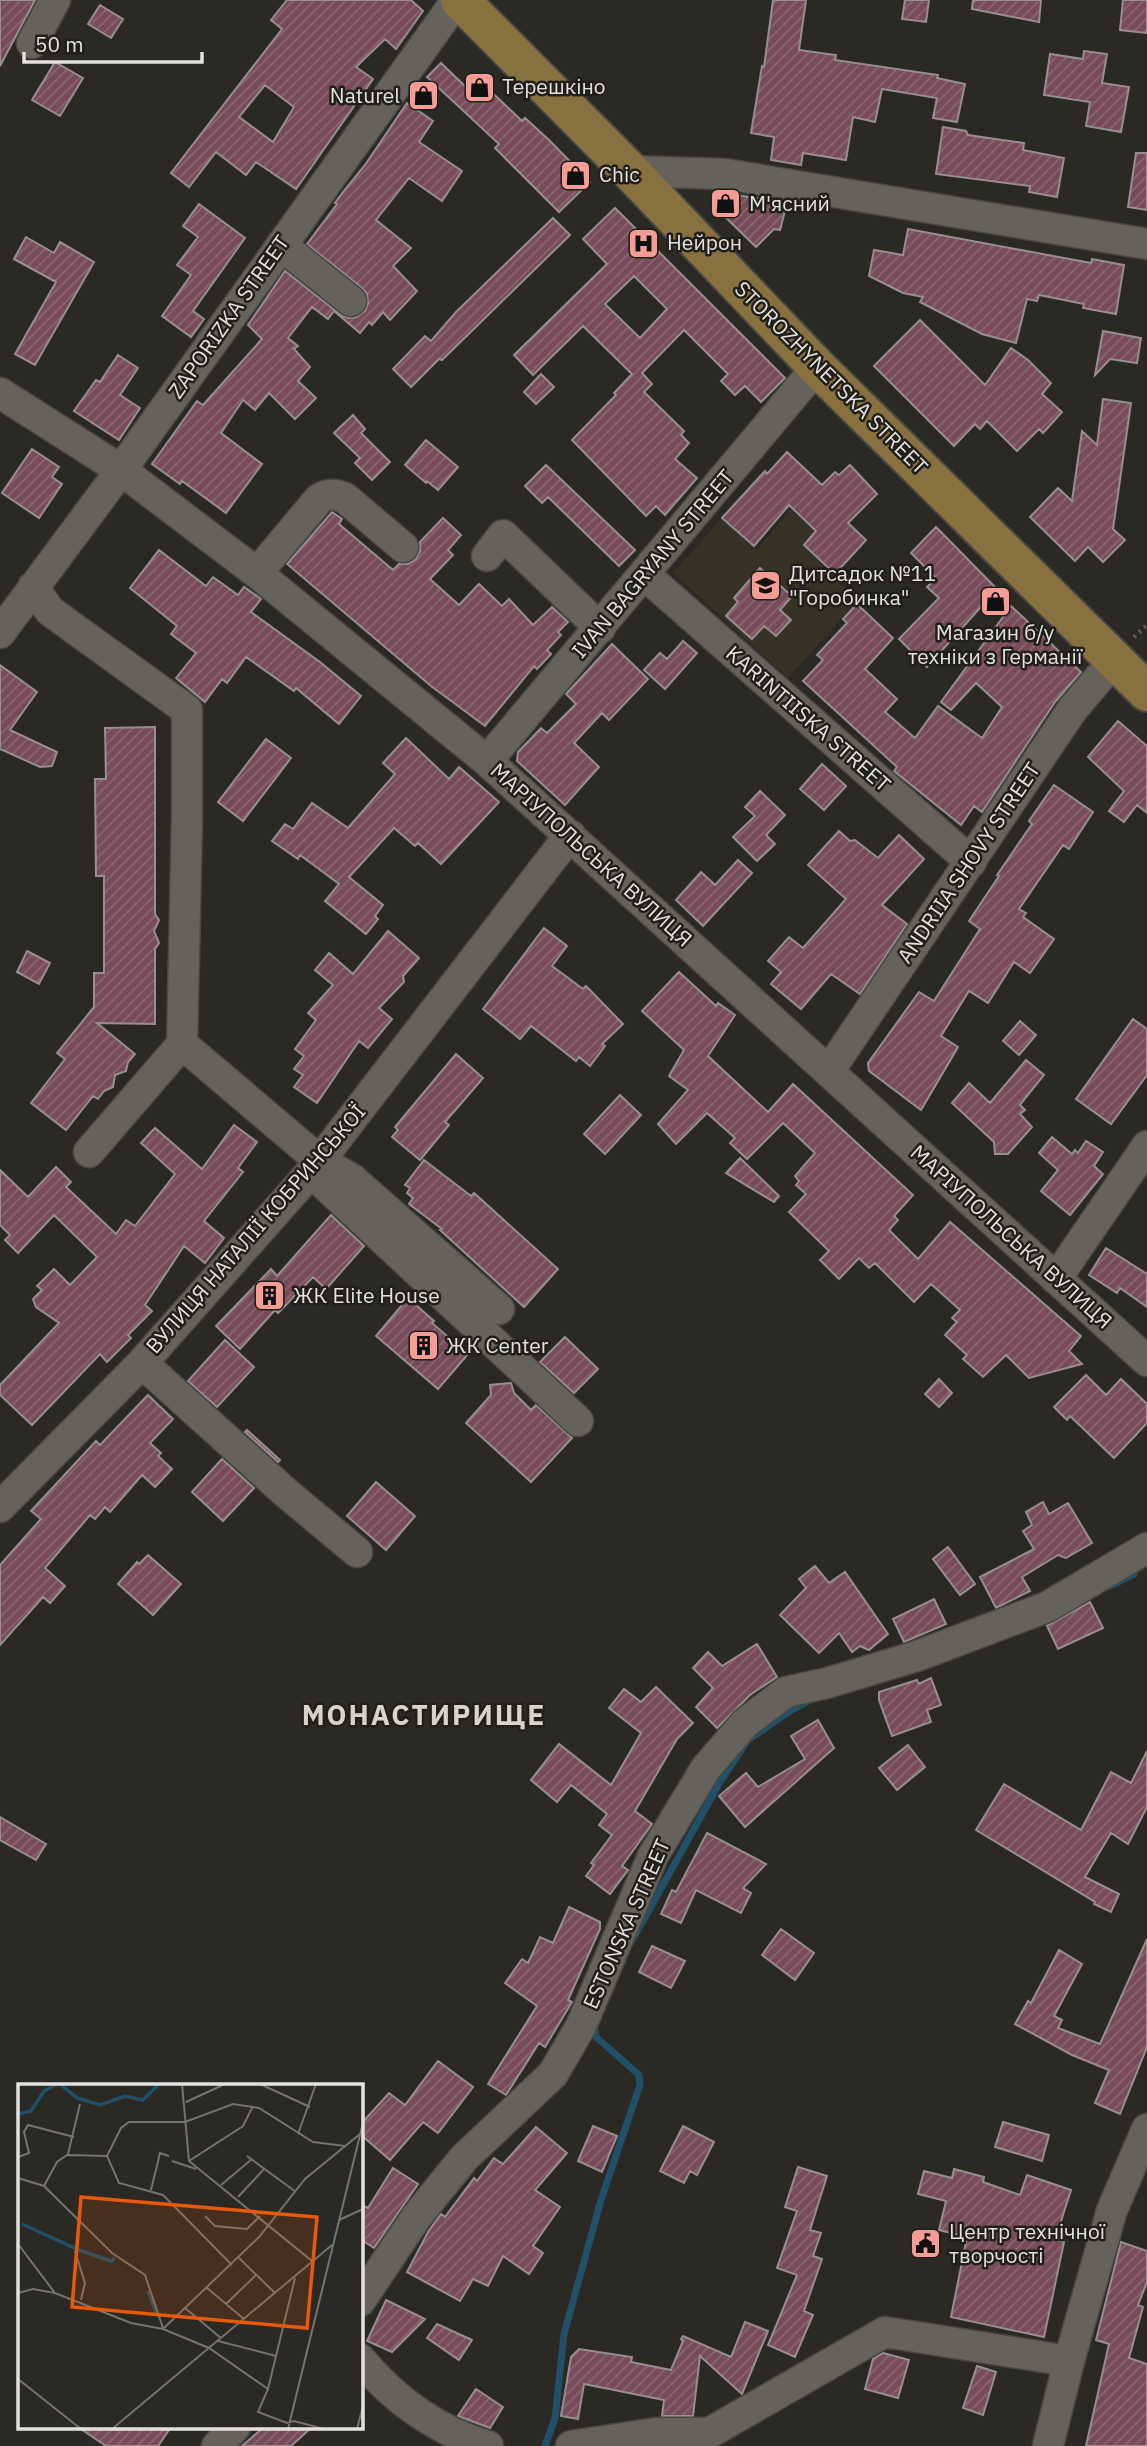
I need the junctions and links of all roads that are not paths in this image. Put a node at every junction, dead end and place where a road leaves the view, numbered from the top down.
1 (55, 0) edge
2 (458, 0) edge
3 (32, 43) dead end
4 (630, 171) junction
5 (1147, 244) edge
6 (281, 245) junction
7 (351, 301) dead end
8 (817, 367) junction
9 (0, 393) edge
10 (121, 470) junction
11 (403, 547) dead end
12 (486, 556) dead end
13 (257, 573) junction
14 (645, 575) junction
15 (33, 587) junction
16 (600, 628) junction
17 (0, 633) edge
18 (1115, 659) junction
19 (1147, 692) edge
20 (487, 761) junction
21 (570, 835) junction
22 (971, 862) junction
23 (181, 1044) junction
24 (829, 1071) junction
25 (1147, 1146) edge
26 (89, 1152) dead end
27 (316, 1166) junction
28 (1056, 1279) junction
29 (499, 1309) dead end
30 (1147, 1361) edge
31 (142, 1363) junction
32 (578, 1420) dead end
33 (0, 1507) edge
34 (1147, 1548) edge
35 (357, 1552) dead end
36 (1147, 2129) edge
37 (362, 2298) edge
38 (362, 2361) edge
39 (1069, 2361) junction
40 (234, 2428) edge
41 (727, 2433) edge
42 (217, 2446) edge
43 (488, 2446) edge
44 (571, 2446) edge
45 (1048, 2446) edge

1 - 3 street
2 - 4 main road, STOROZHYNETSKA STREET
2 - 6 street, ZAPORIZKA STREET
4 - 5 street
4 - 8 main road, STOROZHYNETSKA STREET
6 - 7 street
6 - 10 street, ZAPORIZKA STREET
8 - 14 street, IVAN BAGRYANY STREET
8 - 18 main road, STOROZHYNETSKA STREET
9 - 10 street, МАРІУПОЛЬСЬКА ВУЛИЦЯ
10 - 13 street, МАРІУПОЛЬСЬКА ВУЛИЦЯ
10 - 15 street, ZAPORIZKA STREET
11 - 13 street
12 - 16 street
13 - 20 street, МАРІУПОЛЬСЬКА ВУЛИЦЯ
14 - 16 street, IVAN BAGRYANY STREET
14 - 22 street, KARINTIISKA STREET
15 - 17 street, ZAPORIZKA STREET
15 - 23 street
16 - 20 street, IVAN BAGRYANY STREET
18 - 19 main road, STOROZHYNETSKA STREET
18 - 22 street, ANDRIIA SHOVY STREET
20 - 21 street, МАРІУПОЛЬСЬКА ВУЛИЦЯ
21 - 24 street, МАРІУПОЛЬСЬКА ВУЛИЦЯ
21 - 27 street, ВУЛИЦЯ НАТАЛІЇ КОБРИНСЬКОЇ
22 - 24 street, ANDRIIA SHOVY STREET
23 - 26 street
23 - 27 street
24 - 28 street, МАРІУПОЛЬСЬКА ВУЛИЦЯ
25 - 28 street
27 - 29 street
27 - 31 street, ВУЛИЦЯ НАТАЛІЇ КОБРИНСЬКОЇ
27 - 32 street
28 - 30 street, МАРІУПОЛЬСЬКА ВУЛИЦЯ
31 - 33 street, ВУЛИЦЯ НАТАЛІЇ КОБРИНСЬКОЇ
31 - 35 street
34 - 37 street, ESTONSKA STREET
36 - 39 street
38 - 43 street
39 - 41 street
39 - 45 street
40 - 42 street
41 - 44 street

